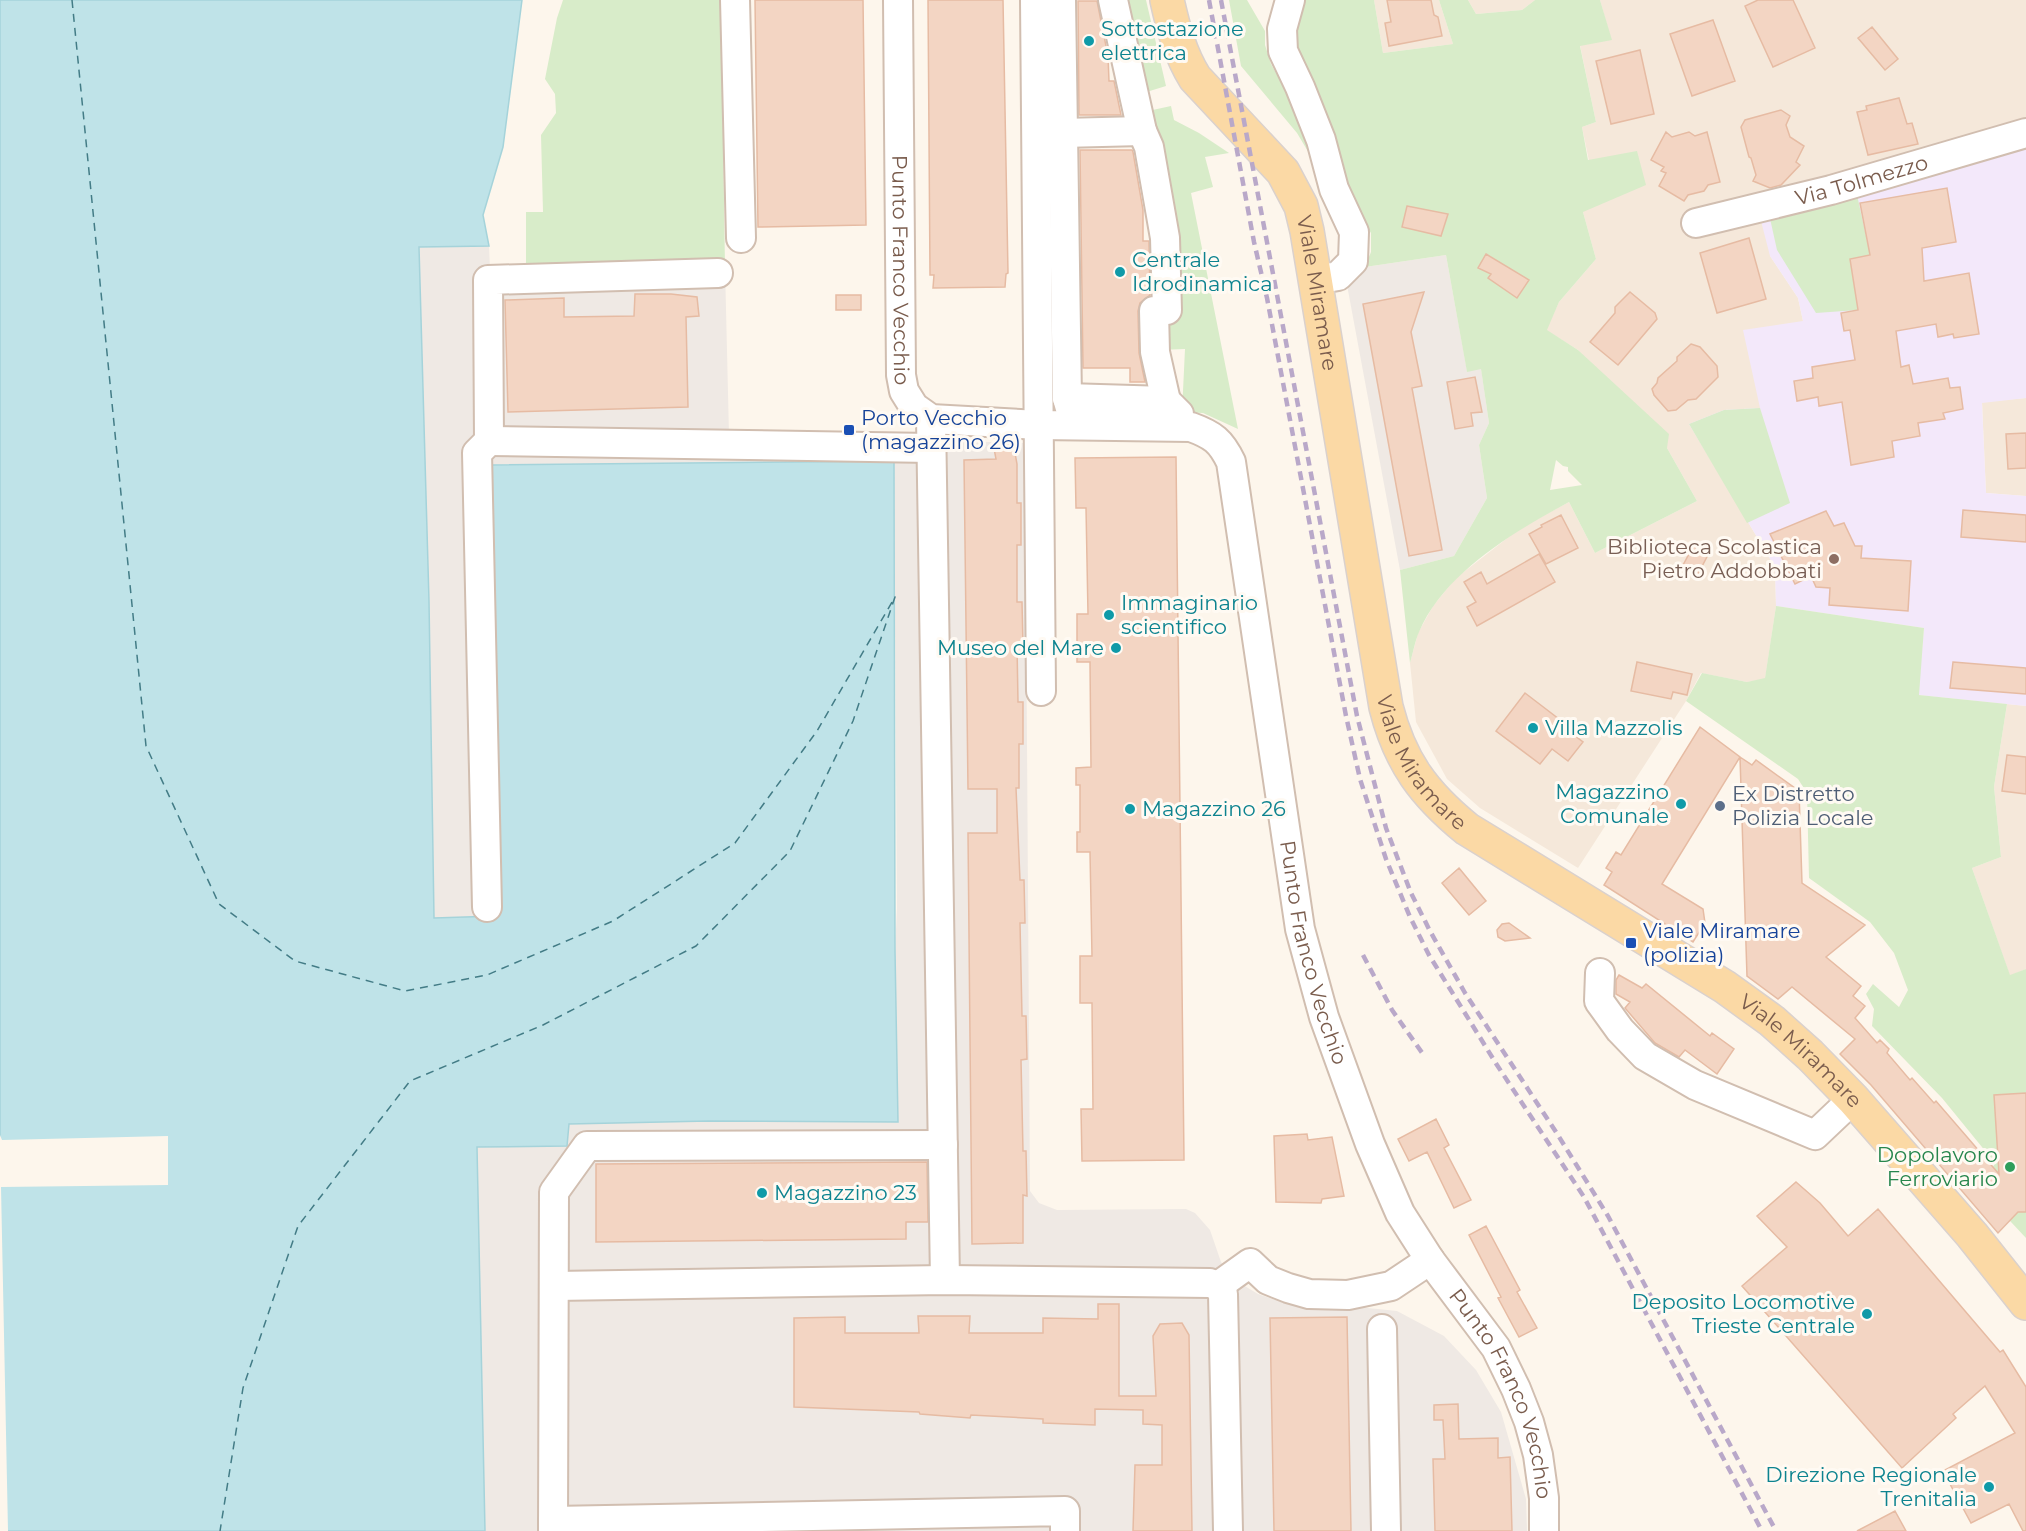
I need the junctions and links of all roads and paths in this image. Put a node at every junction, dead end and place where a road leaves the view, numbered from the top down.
1 (735, 0) edge
2 (898, 0) edge
3 (1035, 0) edge
4 (1061, 0) edge
5 (1113, 0) edge
6 (1167, 0) edge
7 (1290, 0) edge
8 (1141, 113) junction
9 (1062, 133) junction
10 (2026, 133) edge
11 (1696, 223) dead end
12 (741, 238) dead end
13 (718, 273) dead end
14 (1315, 280) junction
15 (931, 419) junction
16 (1039, 425) junction
17 (489, 441) junction
18 (931, 448) junction
19 (1041, 691) dead end
20 (487, 907) dead end
21 (1600, 973) dead end
22 (1853, 1099) junction
23 (943, 1145) junction
24 (1430, 1260) junction
25 (945, 1280) junction
26 (555, 1286) junction
27 (1218, 1286) junction
28 (2026, 1303) edge
29 (1382, 1329) dead end
30 (553, 1526) edge
31 (1065, 1531) edge
32 (1228, 1531) edge
33 (1386, 1531) edge
34 (1544, 1531) edge

1 - 12 street
2 - 15 street, Punto Franco Vecchio
3 - 16 street
4 - 9 street
5 - 8 street
6 - 14 main road, Viale Miramare
7 - 14 street
8 - 9 street
8 - 9 street
10 - 11 street, Via Tolmezzo
13 - 17 street
14 - 22 main road, Viale Miramare
15 - 16 street, Punto Franco Vecchio
15 - 18 street
16 - 19 street
16 - 24 street, Punto Franco Vecchio
17 - 18 street
17 - 20 street
18 - 23 street
21 - 22 street
22 - 28 main road, Viale Miramare
23 - 25 street
23 - 26 street
24 - 27 street
24 - 34 street, Punto Franco Vecchio
25 - 26 street
25 - 27 street
26 - 30 street
27 - 32 street
29 - 33 street
30 - 31 street

